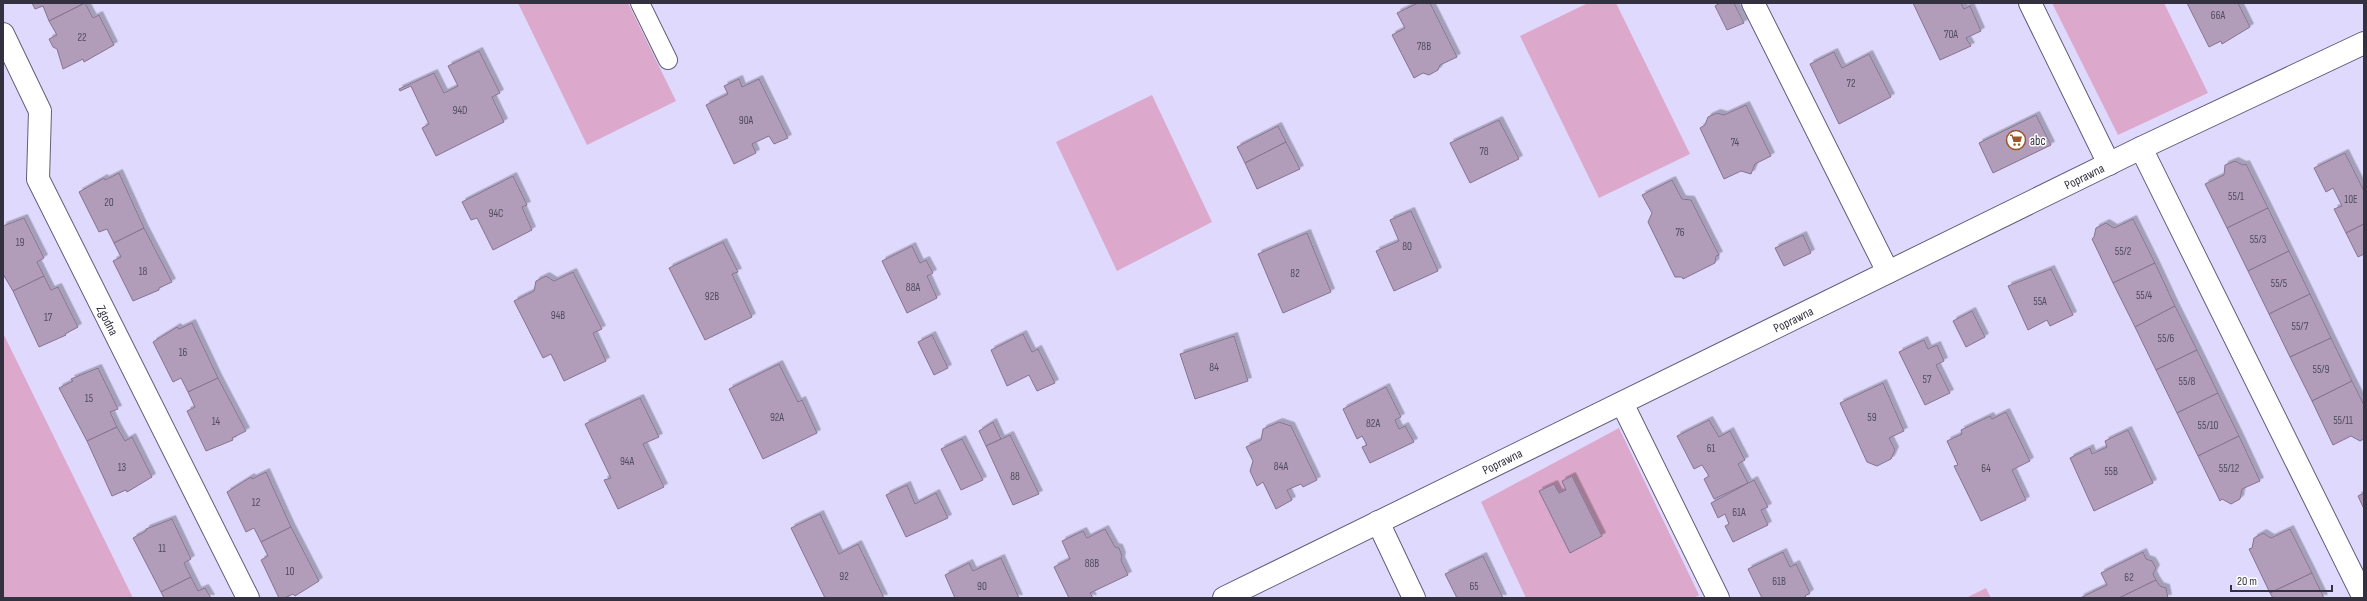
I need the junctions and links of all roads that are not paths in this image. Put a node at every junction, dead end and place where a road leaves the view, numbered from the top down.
1 (640, 3) edge
2 (1753, 3) edge
3 (2030, 3) edge
4 (3, 34) edge
5 (2364, 43) edge
6 (668, 60) dead end
7 (2141, 148) junction
8 (2109, 164) junction
9 (1888, 272) junction
10 (1622, 403) junction
11 (1378, 522) junction
12 (248, 598) edge
13 (1224, 598) edge
14 (1414, 598) edge
15 (1718, 598) edge
16 (2364, 598) edge

1 - 6 lane
2 - 9 street
3 - 8 street
4 - 12 street, Zgodna
5 - 7 street, Poprawna
7 - 8 street, Poprawna
7 - 16 street
8 - 9 street, Poprawna
9 - 10 street, Poprawna
10 - 11 street, Poprawna
10 - 15 street
11 - 13 street, Poprawna
11 - 14 street

